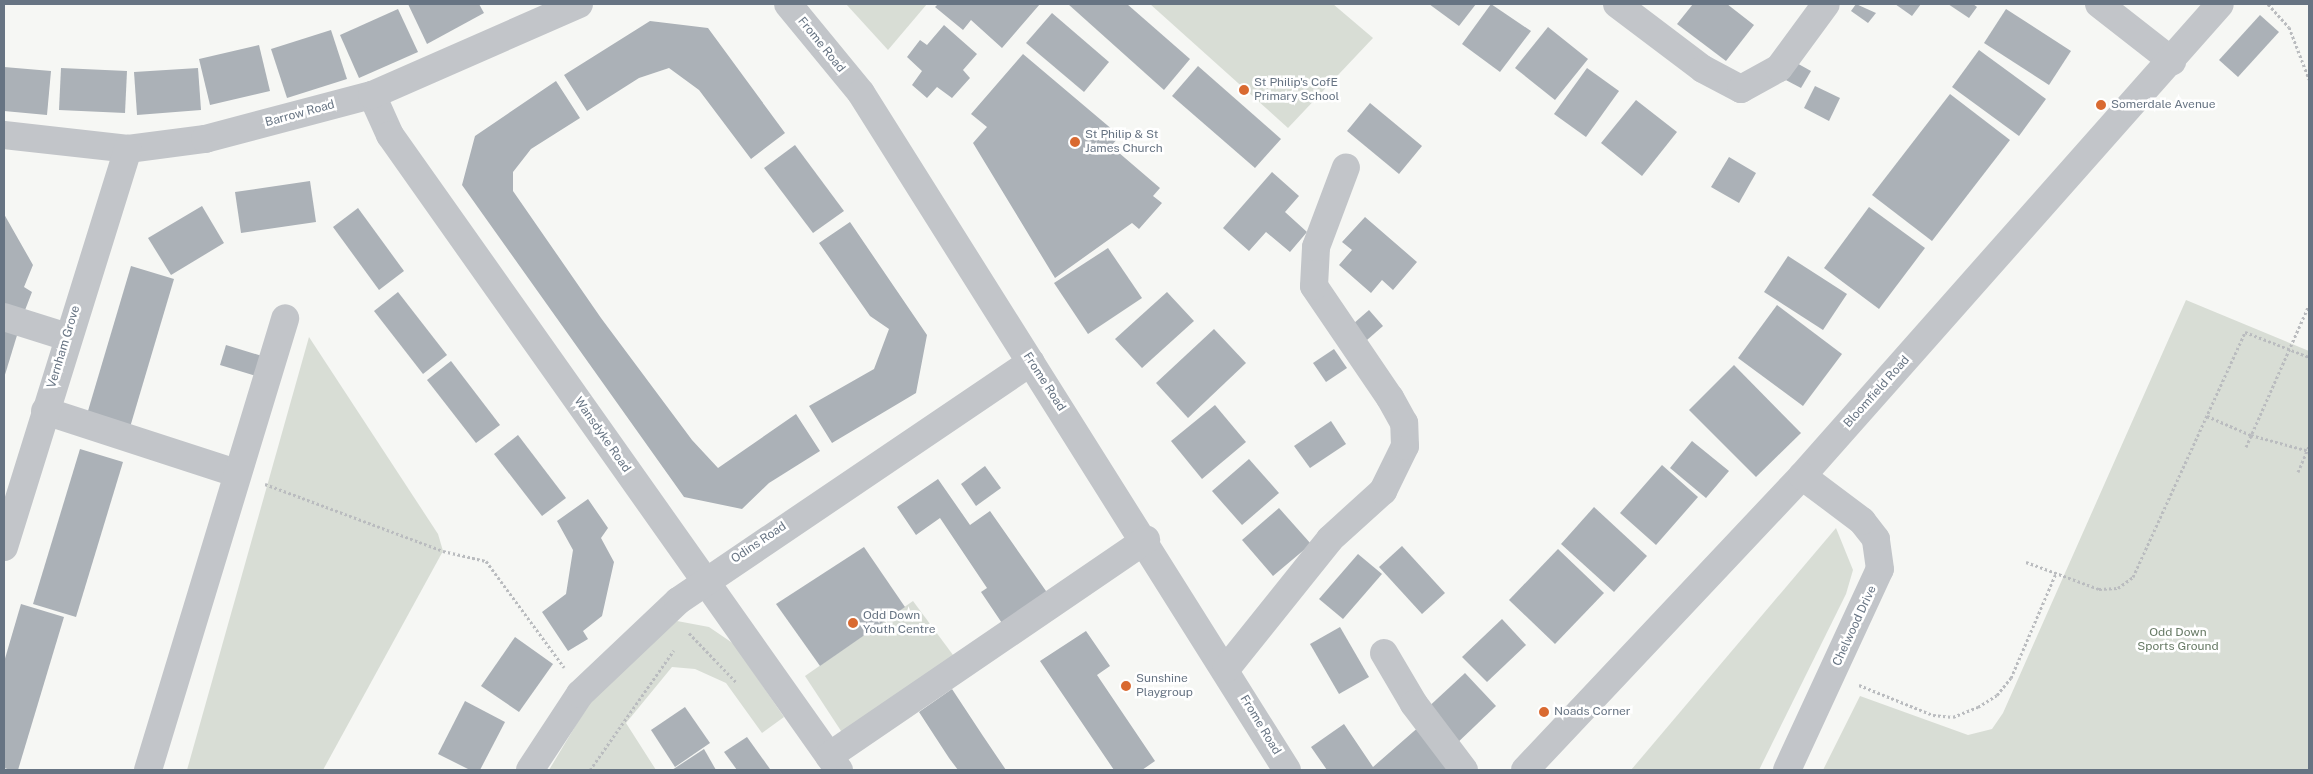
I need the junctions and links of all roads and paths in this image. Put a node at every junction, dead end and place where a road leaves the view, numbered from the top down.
1 (579, 4) edge
2 (788, 4) edge
3 (1617, 4) edge
4 (1826, 4) edge
5 (2099, 4) edge
6 (2220, 4) edge
7 (2268, 4) edge
8 (2172, 61) junction
9 (2309, 79) edge
10 (372, 95) junction
11 (4, 135) edge
12 (128, 149) junction
13 (1346, 167) dead end
14 (2309, 305) edge
15 (4, 317) edge
16 (285, 318) dead end
17 (67, 337) junction
18 (2291, 349) junction
19 (2309, 357) edge
20 (1031, 362) junction
21 (45, 411) junction
22 (2207, 416) junction
23 (2251, 435) junction
24 (2309, 446) edge
25 (2246, 448) dead end
26 (2308, 450) edge
27 (2298, 472) dead end
28 (236, 473) junction
29 (1802, 476) junction
30 (1146, 540) junction
31 (4, 547) edge
32 (2026, 562) dead end
33 (2056, 573) junction
34 (705, 580) junction
35 (678, 601) junction
36 (681, 639) dead end
37 (676, 648) dead end
38 (1384, 653) dead end
39 (1226, 670) junction
40 (1832, 675) junction
41 (580, 694) junction
42 (834, 763) edge
43 (148, 770) edge
44 (530, 770) edge
45 (590, 770) edge
46 (1287, 770) edge
47 (1464, 770) edge
48 (1525, 770) edge
49 (1787, 770) edge

1 - 10 street, Barrow Road
2 - 20 street, Frome Road
3 - 4 street
5 - 8 street
6 - 8 street, Bloomfield Road
7 - 9 path
8 - 29 street, Bloomfield Road
10 - 12 street, Barrow Road
10 - 34 street, Wansdyke Road
11 - 12 street, Barrow Road
12 - 17 street, Vernham Grove
13 - 39 street
14 - 18 path
15 - 17 street
16 - 28 street
17 - 21 street, Vernham Grove
18 - 19 path
18 - 22 path
18 - 23 path
20 - 30 street, Frome Road
20 - 34 street, Odins Road
21 - 28 street
21 - 31 street, Vernham Grove
22 - 23 path
22 - 33 path
23 - 25 path
23 - 26 path
24 - 26 path
26 - 27 path
28 - 41 path
28 - 43 street
29 - 40 street, Chelwood Drive
29 - 48 street, Bloomfield Road
30 - 39 street, Frome Road
30 - 42 street
32 - 33 path
33 - 40 path
34 - 35 street, Odins Road
34 - 42 street, Wansdyke Road
35 - 36 path
35 - 41 street, Odins Road
37 - 45 path
38 - 47 street
39 - 46 street, Frome Road
40 - 49 street, Chelwood Drive
41 - 44 street, Odins Road

